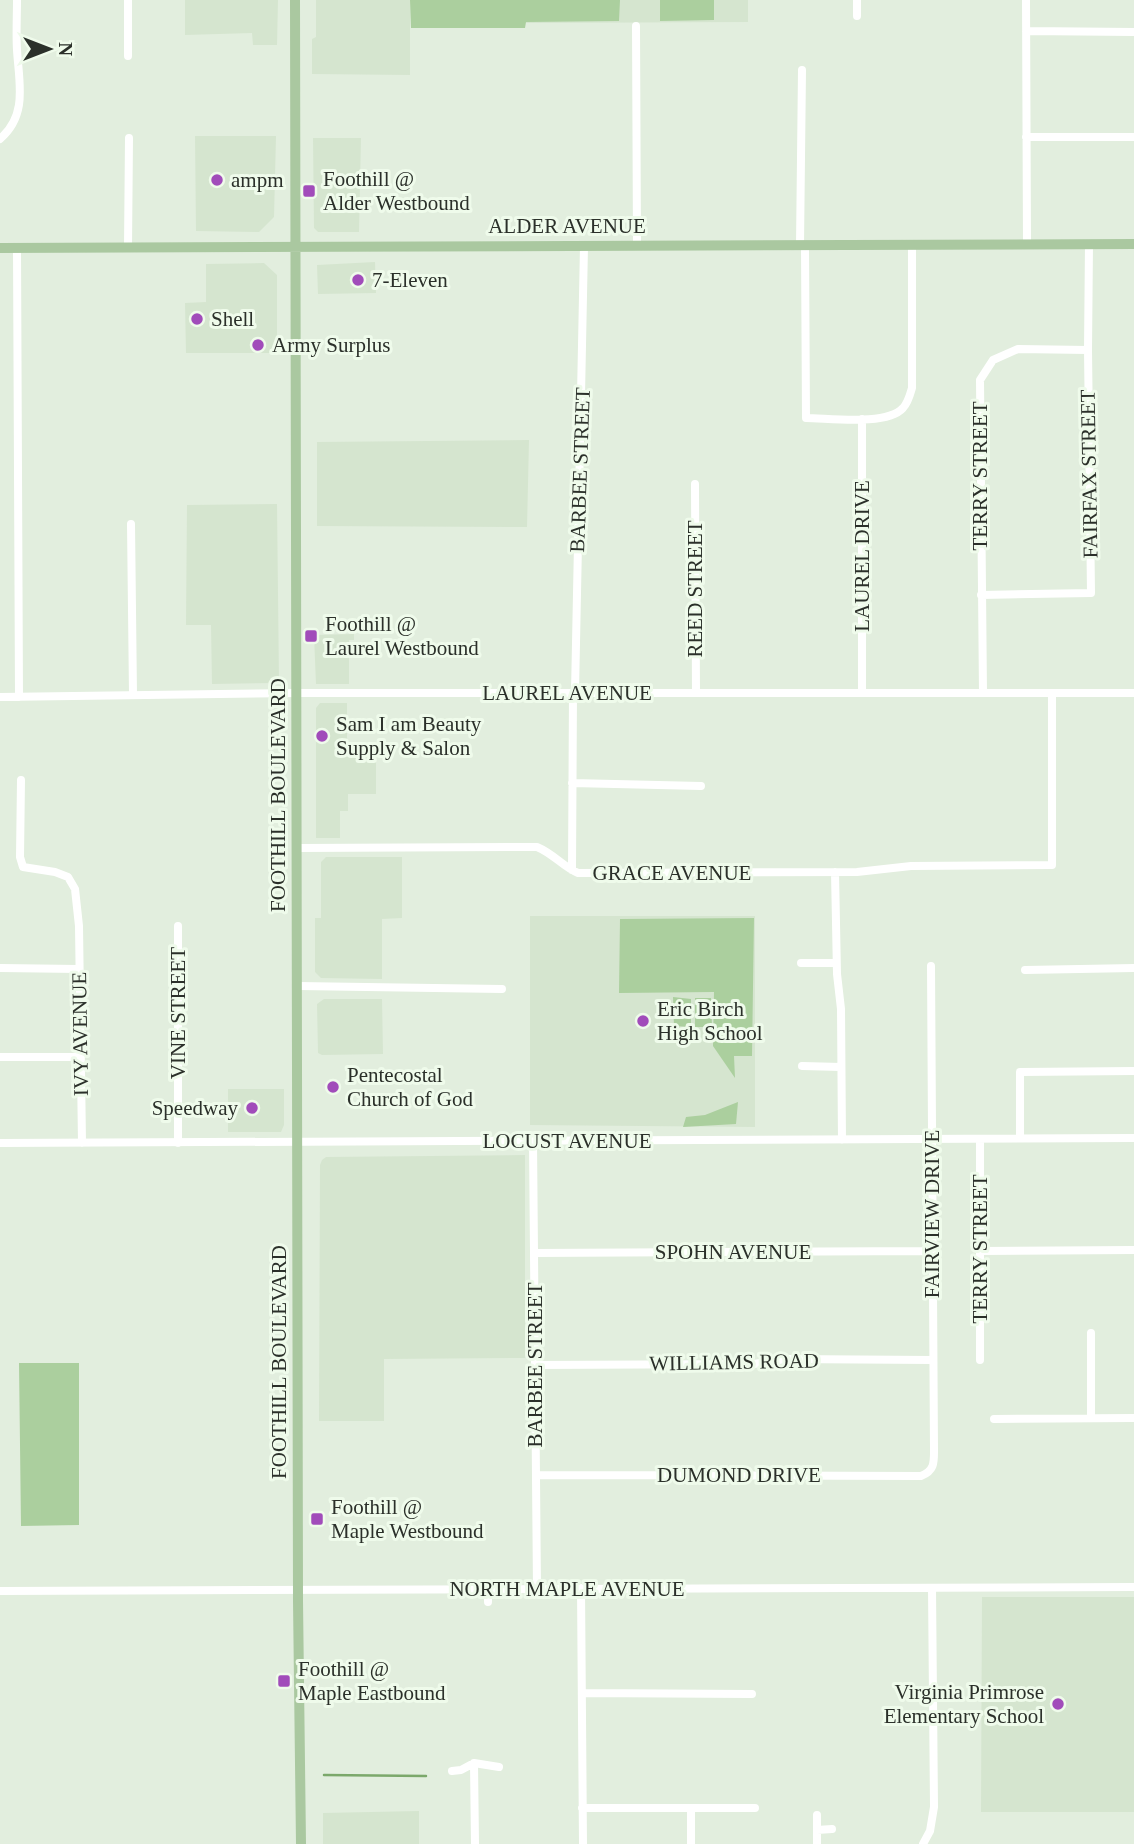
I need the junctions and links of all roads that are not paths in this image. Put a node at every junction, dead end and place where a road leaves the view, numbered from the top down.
1 (17, 0) edge
2 (128, 0) edge
3 (295, 0) edge
4 (857, 0) edge
5 (1026, 0) edge
6 (857, 16) dead end
7 (636, 26) dead end
8 (1026, 31) junction
9 (1134, 32) edge
10 (128, 56) dead end
11 (802, 70) dead end
12 (1026, 137) junction
13 (1134, 137) edge
14 (2, 138) edge
15 (129, 138) dead end
16 (912, 244) junction
17 (1027, 244) junction
18 (1089, 244) junction
19 (1134, 244) edge
20 (803, 245) junction
21 (584, 246) junction
22 (637, 246) junction
23 (128, 247) junction
24 (296, 247) junction
25 (0, 248) edge
26 (17, 248) junction
27 (1087, 350) junction
28 (862, 419) junction
29 (695, 484) dead end
30 (131, 524) dead end
31 (981, 595) junction
32 (1052, 692) junction
33 (298, 693) junction
34 (574, 693) junction
35 (695, 693) junction
36 (1134, 693) edge
37 (862, 694) junction
38 (983, 694) junction
39 (133, 695) junction
40 (0, 697) edge
41 (19, 697) junction
42 (21, 780) dead end
43 (572, 783) junction
44 (701, 786) dead end
45 (298, 848) junction
46 (572, 870) junction
47 (835, 872) junction
48 (178, 926) dead end
49 (801, 963) dead end
50 (836, 964) junction
51 (931, 966) dead end
52 (0, 968) edge
53 (1134, 968) edge
54 (79, 969) junction
55 (1026, 970) dead end
56 (298, 986) junction
57 (502, 989) dead end
58 (0, 1057) edge
59 (81, 1057) junction
60 (802, 1066) dead end
61 (841, 1067) junction
62 (1134, 1071) edge
63 (1020, 1138) junction
64 (1134, 1138) edge
65 (980, 1139) junction
66 (842, 1140) junction
67 (932, 1140) junction
68 (533, 1141) junction
69 (298, 1142) junction
70 (0, 1143) edge
71 (82, 1143) junction
72 (178, 1143) junction
73 (1134, 1250) edge
74 (932, 1251) junction
75 (980, 1251) junction
76 (534, 1253) junction
77 (1091, 1332) dead end
78 (933, 1360) junction
79 (980, 1360) dead end
80 (535, 1365) junction
81 (1091, 1418) junction
82 (1134, 1418) edge
83 (994, 1419) dead end
84 (934, 1461) joint
85 (536, 1475) junction
86 (1134, 1587) edge
87 (581, 1588) junction
88 (932, 1588) junction
89 (488, 1589) junction
90 (523, 1589) junction
91 (537, 1589) junction
92 (298, 1590) junction
93 (0, 1591) edge
94 (488, 1602) dead end
95 (523, 1602) dead end
96 (582, 1693) junction
97 (752, 1694) dead end
98 (474, 1763) junction
99 (499, 1767) dead end
100 (453, 1771) dead end
101 (582, 1808) junction
102 (691, 1808) junction
103 (755, 1808) dead end
104 (817, 1815) dead end
105 (832, 1829) dead end
106 (817, 1830) junction
107 (301, 1844) edge
108 (475, 1844) edge
109 (583, 1844) edge
110 (691, 1844) edge
111 (817, 1844) edge
112 (923, 1844) edge

1 - 14 street
2 - 10 street
3 - 24 main road, FOOTHILL BOULEVARD
4 - 6 street
5 - 8 street
7 - 22 street
8 - 9 street
8 - 12 street
11 - 20 street
12 - 13 street
12 - 17 street
15 - 23 street
16 - 17 main road, ALDER AVENUE
16 - 20 main road, ALDER AVENUE
16 - 28 street
17 - 18 main road, ALDER AVENUE
18 - 19 main road, ALDER AVENUE
18 - 27 street, FAIRFAX STREET
20 - 22 main road, ALDER AVENUE
20 - 28 street
21 - 22 main road, ALDER AVENUE
21 - 24 main road, ALDER AVENUE
21 - 34 street, BARBEE STREET
23 - 24 main road, ALDER AVENUE
23 - 26 main road, ALDER AVENUE
24 - 33 main road, FOOTHILL BOULEVARD
25 - 26 main road, ALDER AVENUE
26 - 41 street
27 - 31 street, TERRY STREET
27 - 31 street, FAIRFAX STREET
28 - 37 street, LAUREL DRIVE
29 - 35 street, REED STREET
30 - 39 street
31 - 38 street, TERRY STREET
32 - 36 street, LAUREL AVENUE
32 - 38 street, LAUREL AVENUE
32 - 47 street, GRACE AVENUE
33 - 34 street, LAUREL AVENUE
33 - 39 street, LAUREL AVENUE
33 - 45 main road, FOOTHILL BOULEVARD
34 - 35 street, LAUREL AVENUE
34 - 43 street, BARBEE STREET
35 - 37 street, LAUREL AVENUE
37 - 38 street, LAUREL AVENUE
39 - 41 street, LAUREL AVENUE
40 - 41 street, LAUREL AVENUE
42 - 54 street, IVY AVENUE
43 - 44 street
43 - 46 street, BARBEE STREET
45 - 46 street, GRACE AVENUE
45 - 56 main road, FOOTHILL BOULEVARD
46 - 47 street, GRACE AVENUE
47 - 50 street
48 - 72 street, VINE STREET
49 - 50 street
50 - 61 street
51 - 67 street, FAIRVIEW DRIVE
52 - 54 street
53 - 55 street
54 - 59 street, IVY AVENUE
56 - 57 street
56 - 69 main road, FOOTHILL BOULEVARD
58 - 59 street
59 - 71 street, IVY AVENUE
60 - 61 street
61 - 66 street
62 - 63 street
63 - 64 street, LOCUST AVENUE
63 - 65 street, LOCUST AVENUE
65 - 67 street, LOCUST AVENUE
65 - 75 street, TERRY STREET
66 - 67 street, LOCUST AVENUE
66 - 68 street, LOCUST AVENUE
67 - 74 street, FAIRVIEW DRIVE
68 - 69 street, LOCUST AVENUE
68 - 76 street, BARBEE STREET
69 - 72 street, LOCUST AVENUE
69 - 92 main road, FOOTHILL BOULEVARD
70 - 71 street, LOCUST AVENUE
71 - 72 street, LOCUST AVENUE
73 - 75 street
74 - 76 street, SPOHN AVENUE
74 - 78 street, FAIRVIEW DRIVE
75 - 79 street, TERRY STREET
76 - 80 street, BARBEE STREET
77 - 81 street
78 - 80 street, WILLIAMS ROAD
78 - 84 street, FAIRVIEW DRIVE
80 - 85 street, BARBEE STREET
81 - 82 street
81 - 83 street
84 - 85 street, DUMOND DRIVE
85 - 91 street, BARBEE STREET
86 - 88 street, NORTH MAPLE AVENUE
87 - 88 street, NORTH MAPLE AVENUE
87 - 91 street, NORTH MAPLE AVENUE
87 - 96 street
88 - 112 street
89 - 90 street, NORTH MAPLE AVENUE
89 - 92 street, NORTH MAPLE AVENUE
89 - 94 street
90 - 91 street, NORTH MAPLE AVENUE
90 - 95 street
92 - 93 street, NORTH MAPLE AVENUE
92 - 107 main road, FOOTHILL BOULEVARD
96 - 97 street
96 - 101 street
98 - 99 street
98 - 100 street
98 - 108 street
101 - 102 street
101 - 109 street
102 - 103 street
102 - 110 street
104 - 106 street
105 - 106 street
106 - 111 street

